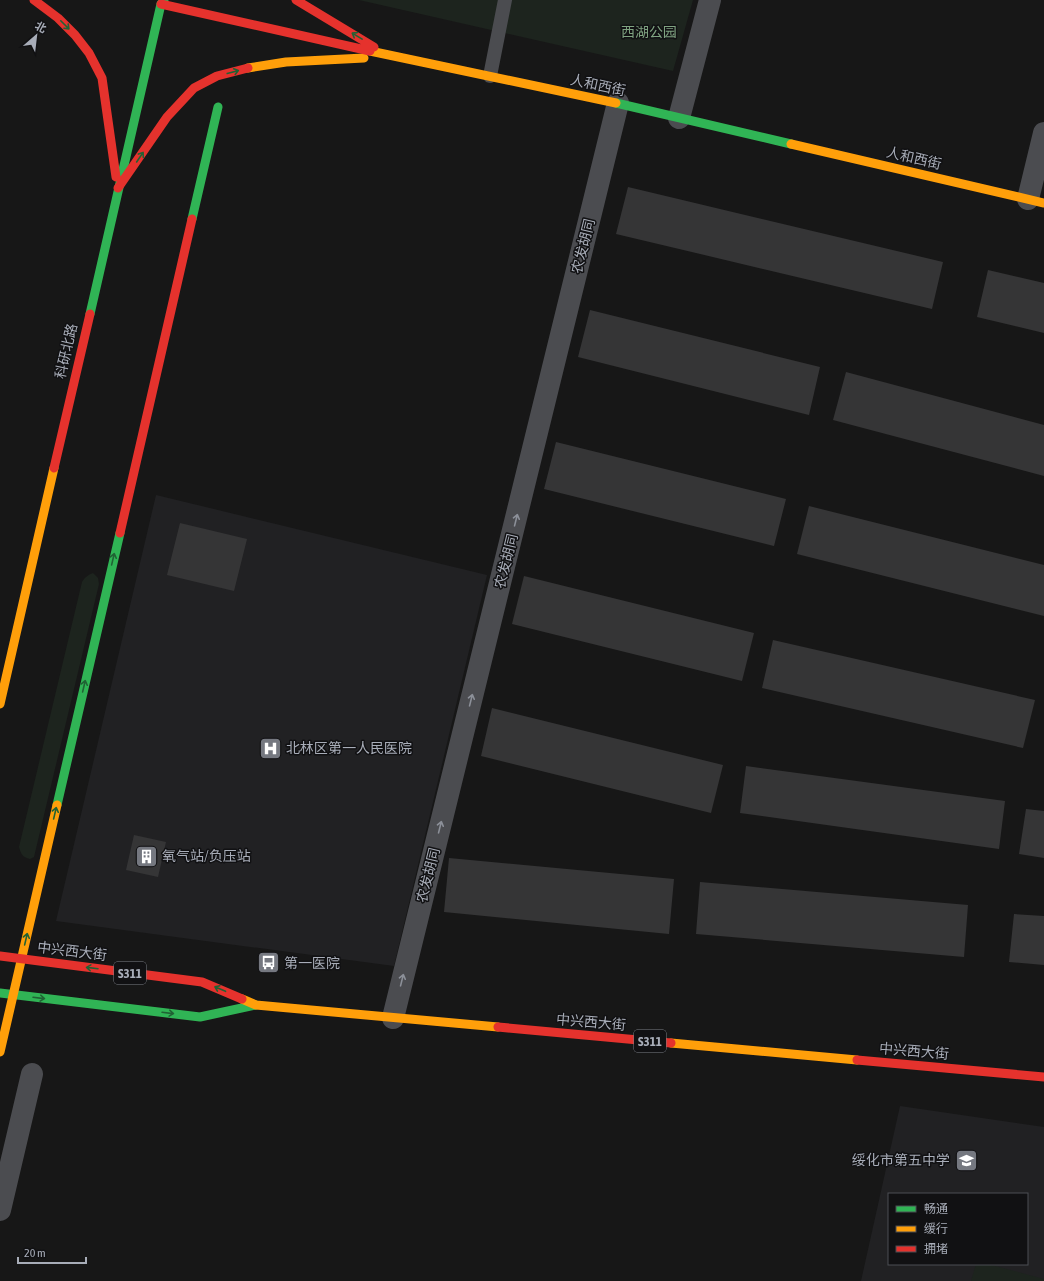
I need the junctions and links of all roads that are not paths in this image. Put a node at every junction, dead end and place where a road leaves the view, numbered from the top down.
1 (34, 0) edge
2 (296, 0) edge
3 (505, 0) edge
4 (710, 0) edge
5 (160, 2) edge
6 (391, 56) junction
7 (490, 76) junction
8 (618, 103) junction
9 (218, 107) dead end
10 (679, 118) junction
11 (1044, 133) edge
12 (118, 189) junction
13 (1036, 201) edge
14 (0, 704) edge
15 (0, 956) edge
16 (22, 959) junction
17 (0, 993) edge
18 (13, 995) junction
19 (256, 1005) junction
20 (393, 1018) junction
21 (0, 1052) edge
22 (32, 1074) dead end
23 (1044, 1077) edge
24 (0, 1210) edge

1 -> 12 main road
6 -> 2 main road
3 - 7 lane
4 - 10 street
5 - 6 main road, 人和西街
5 - 12 main road, 科研北路
6 - 7 main road, 人和西街
12 -> 6 main road
7 - 8 main road, 人和西街
8 - 10 main road, 人和西街
20 -> 8 street, 农发胡同
16 -> 9 main road
10 - 13 main road, 人和西街
11 - 13 street
12 - 14 main road, 科研北路
15 - 16 main road, 中兴西大街 / S311
16 - 18 main road
19 -> 16 main road, 中兴西大街 / S311
17 - 18 main road, 中兴西大街
18 -> 19 main road, 中兴西大街
18 - 21 main road
19 - 20 main road, 中兴西大街 / S311
20 - 23 main road, 中兴西大街 / S311
22 - 24 street

